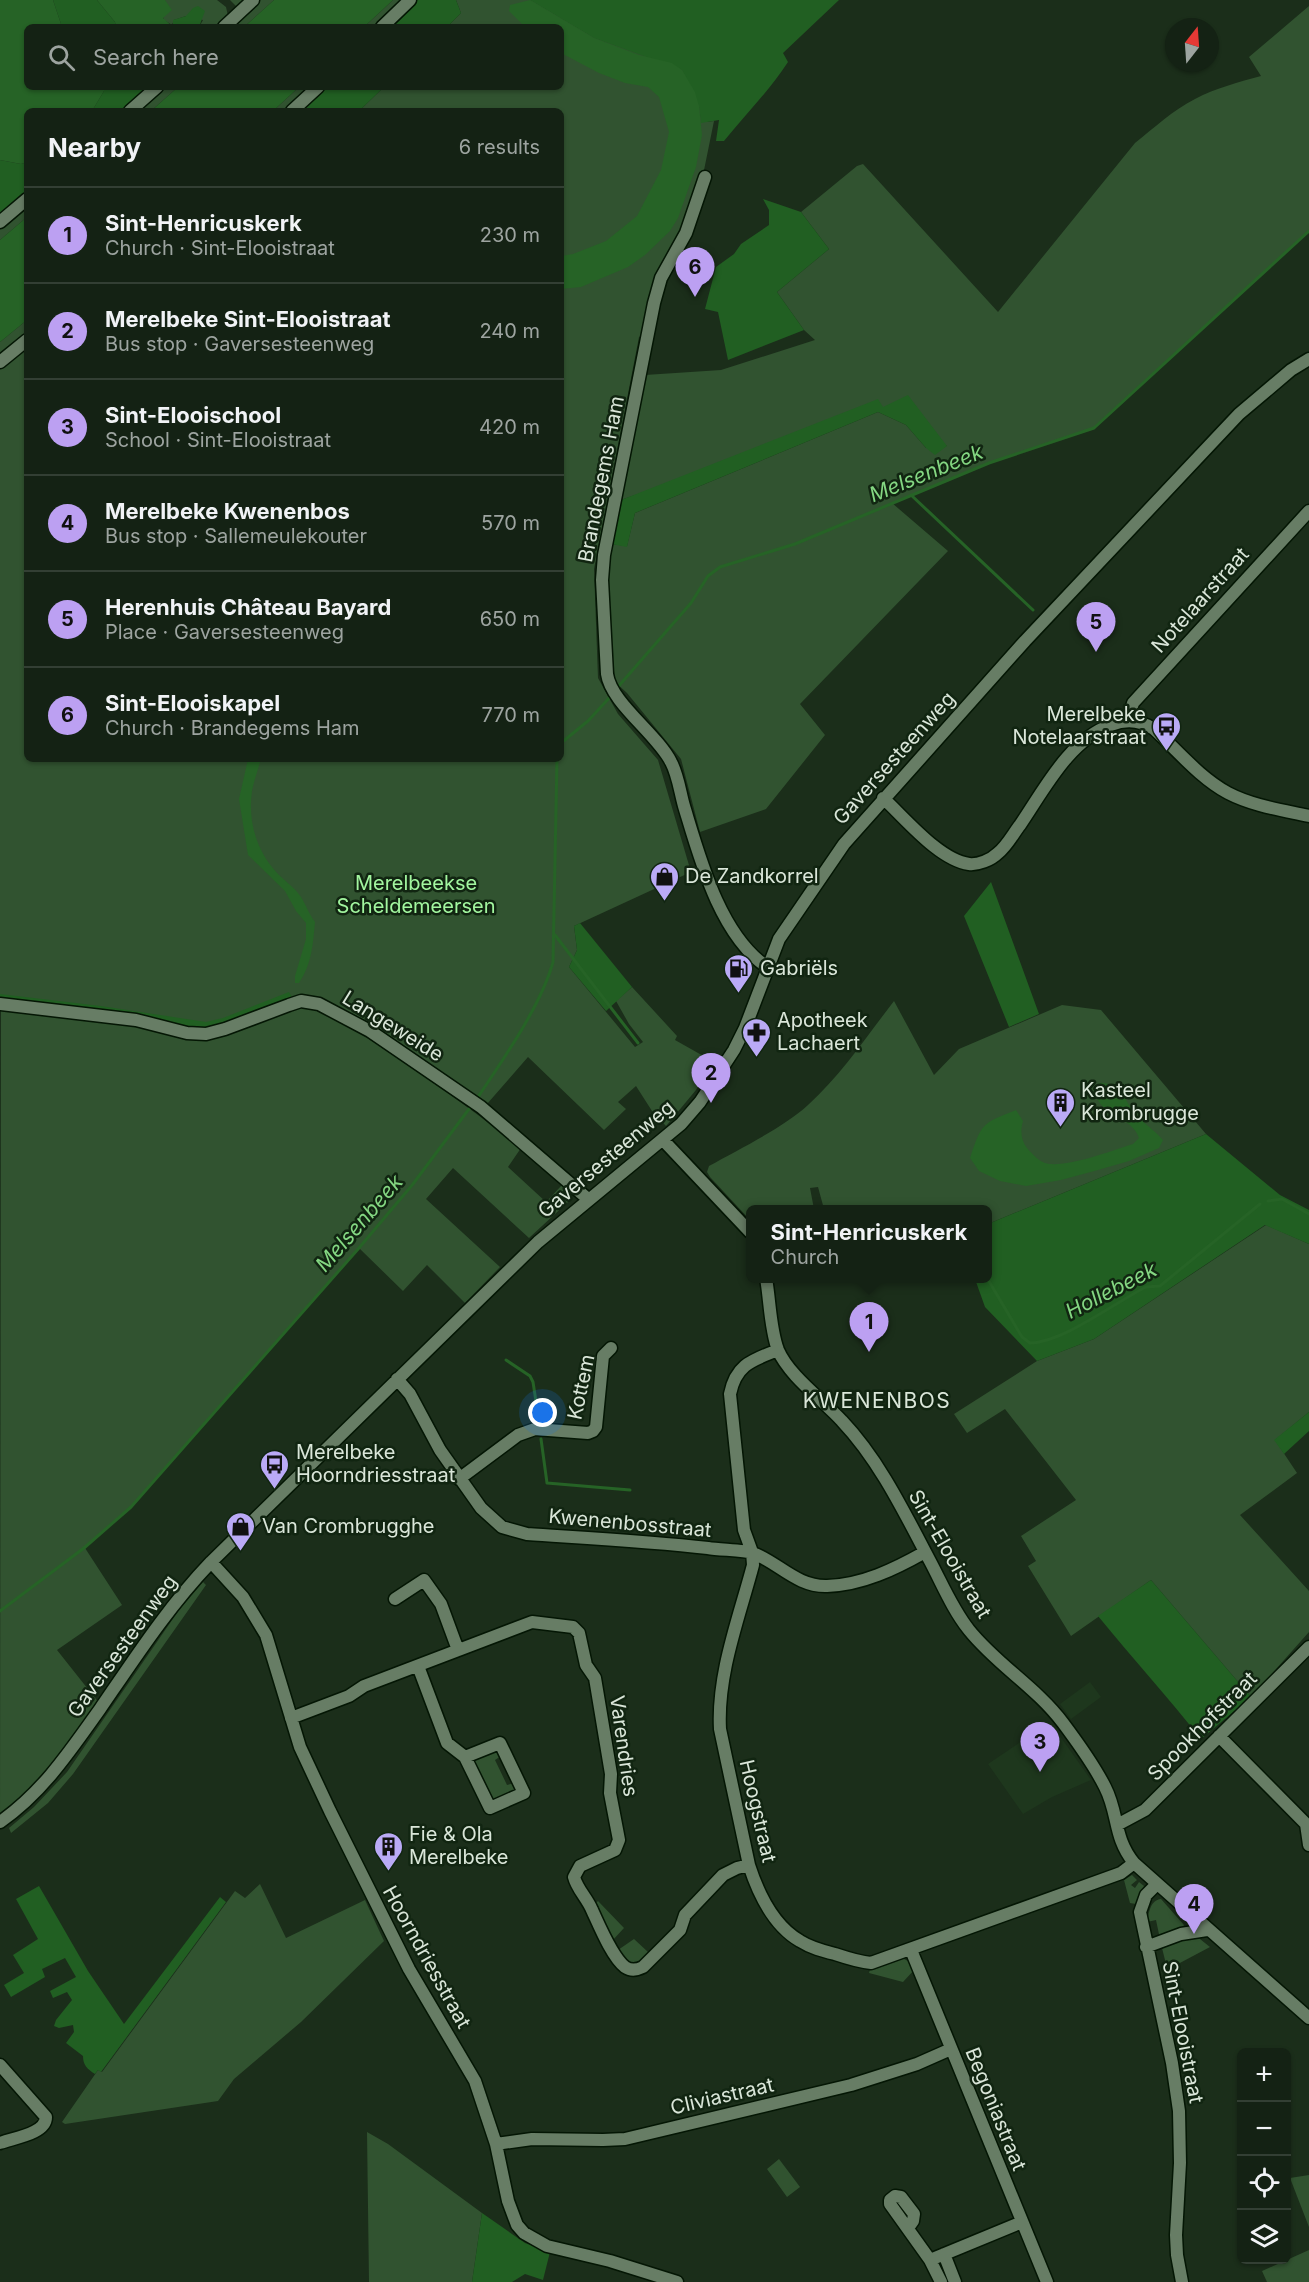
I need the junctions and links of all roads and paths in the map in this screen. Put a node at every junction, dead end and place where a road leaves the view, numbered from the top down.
1 (253, 0) edge
2 (410, 0) edge
3 (227, 24) edge
4 (385, 24) edge
5 (154, 90) edge
6 (315, 90) edge
7 (133, 108) edge
8 (295, 108) edge
9 (705, 177) dead end
10 (24, 202) edge
11 (0, 222) edge
12 (24, 342) edge
13 (1309, 359) edge
14 (0, 362) edge
15 (1309, 511) edge
16 (1128, 721) junction
17 (883, 798) junction
18 (1309, 816) edge
19 (767, 967) junction
20 (0, 1004) edge
21 (663, 1140) junction
22 (588, 1198) junction
23 (746, 1228) edge
24 (767, 1283) edge
25 (611, 1348) dead end
26 (778, 1350) junction
27 (396, 1379) junction
28 (459, 1479) junction
29 (752, 1552) junction
30 (925, 1552) junction
31 (211, 1562) junction
32 (395, 1599) dead end
33 (1309, 1647) edge
34 (458, 1650) junction
35 (418, 1666) junction
36 (291, 1718) junction
37 (1219, 1736) junction
38 (465, 1757) junction
39 (0, 1822) edge
40 (1117, 1825) junction
41 (1307, 1825) edge
42 (1309, 1845) edge
43 (1134, 1863) junction
44 (749, 1865) junction
45 (1156, 1884) junction
46 (1207, 1930) junction
47 (1146, 1947) junction
48 (911, 1950) junction
49 (1309, 2018) edge
50 (951, 2049) junction
51 (0, 2065) edge
52 (0, 2143) edge
53 (496, 2144) junction
54 (1022, 2222) junction
55 (908, 2228) dead end
56 (944, 2254) junction
57 (930, 2260) junction
58 (677, 2282) edge
59 (941, 2282) edge
60 (955, 2282) edge
61 (1047, 2282) edge
62 (1182, 2282) edge

1 - 3 street
2 - 4 street
5 - 7 street
6 - 8 street
9 - 19 street, Brandegems Ham
10 - 11 street
12 - 14 street
13 - 17 street, Gaversesteenweg
15 - 16 street, Notelaarstraat
16 - 17 street
16 - 18 street
17 - 19 street, Gaversesteenweg
19 - 21 street, Gaversesteenweg
20 - 22 street, Langeweide
21 - 22 street, Gaversesteenweg
21 - 23 street
22 - 27 street, Gaversesteenweg
24 - 26 street, Sint-Elooistraat
25 - 28 street, Kottem
26 - 29 street, Hoogstraat
26 - 30 street, Sint-Elooistraat
27 - 28 street, Kwenenbosstraat
27 - 31 street, Gaversesteenweg
28 - 29 street, Kwenenbosstraat
29 - 30 street, Kwenenbosstraat
29 - 44 street, Hoogstraat
30 - 40 street, Sint-Elooistraat
31 - 36 street, Hoorndriesstraat
31 - 39 street, Gaversesteenweg
32 - 34 street
33 - 37 street, Spookhofstraat
34 - 35 street, Varendries
34 - 44 street, Varendries
35 - 36 street, Varendries
35 - 38 street
36 - 53 street, Hoorndriesstraat
37 - 40 street, Spookhofstraat
37 - 41 street
38 - 38 street
40 - 43 street, Sint-Elooistraat
41 - 42 street
43 - 45 street, Sint-Elooistraat
43 - 48 street, Hoogstraat
44 - 48 street, Hoogstraat
45 - 46 street
45 - 47 street, Sint-Elooistraat
46 - 47 street
46 - 49 street
47 - 62 street, Sint-Elooistraat
48 - 50 street, Begoniastraat
50 - 53 street, Cliviastraat
50 - 54 street, Begoniastraat
51 - 52 street
53 - 58 street, Hoorndriesstraat
54 - 56 street
54 - 61 street, Begoniastraat
55 - 57 street
56 - 57 street
56 - 60 street
57 - 59 street

